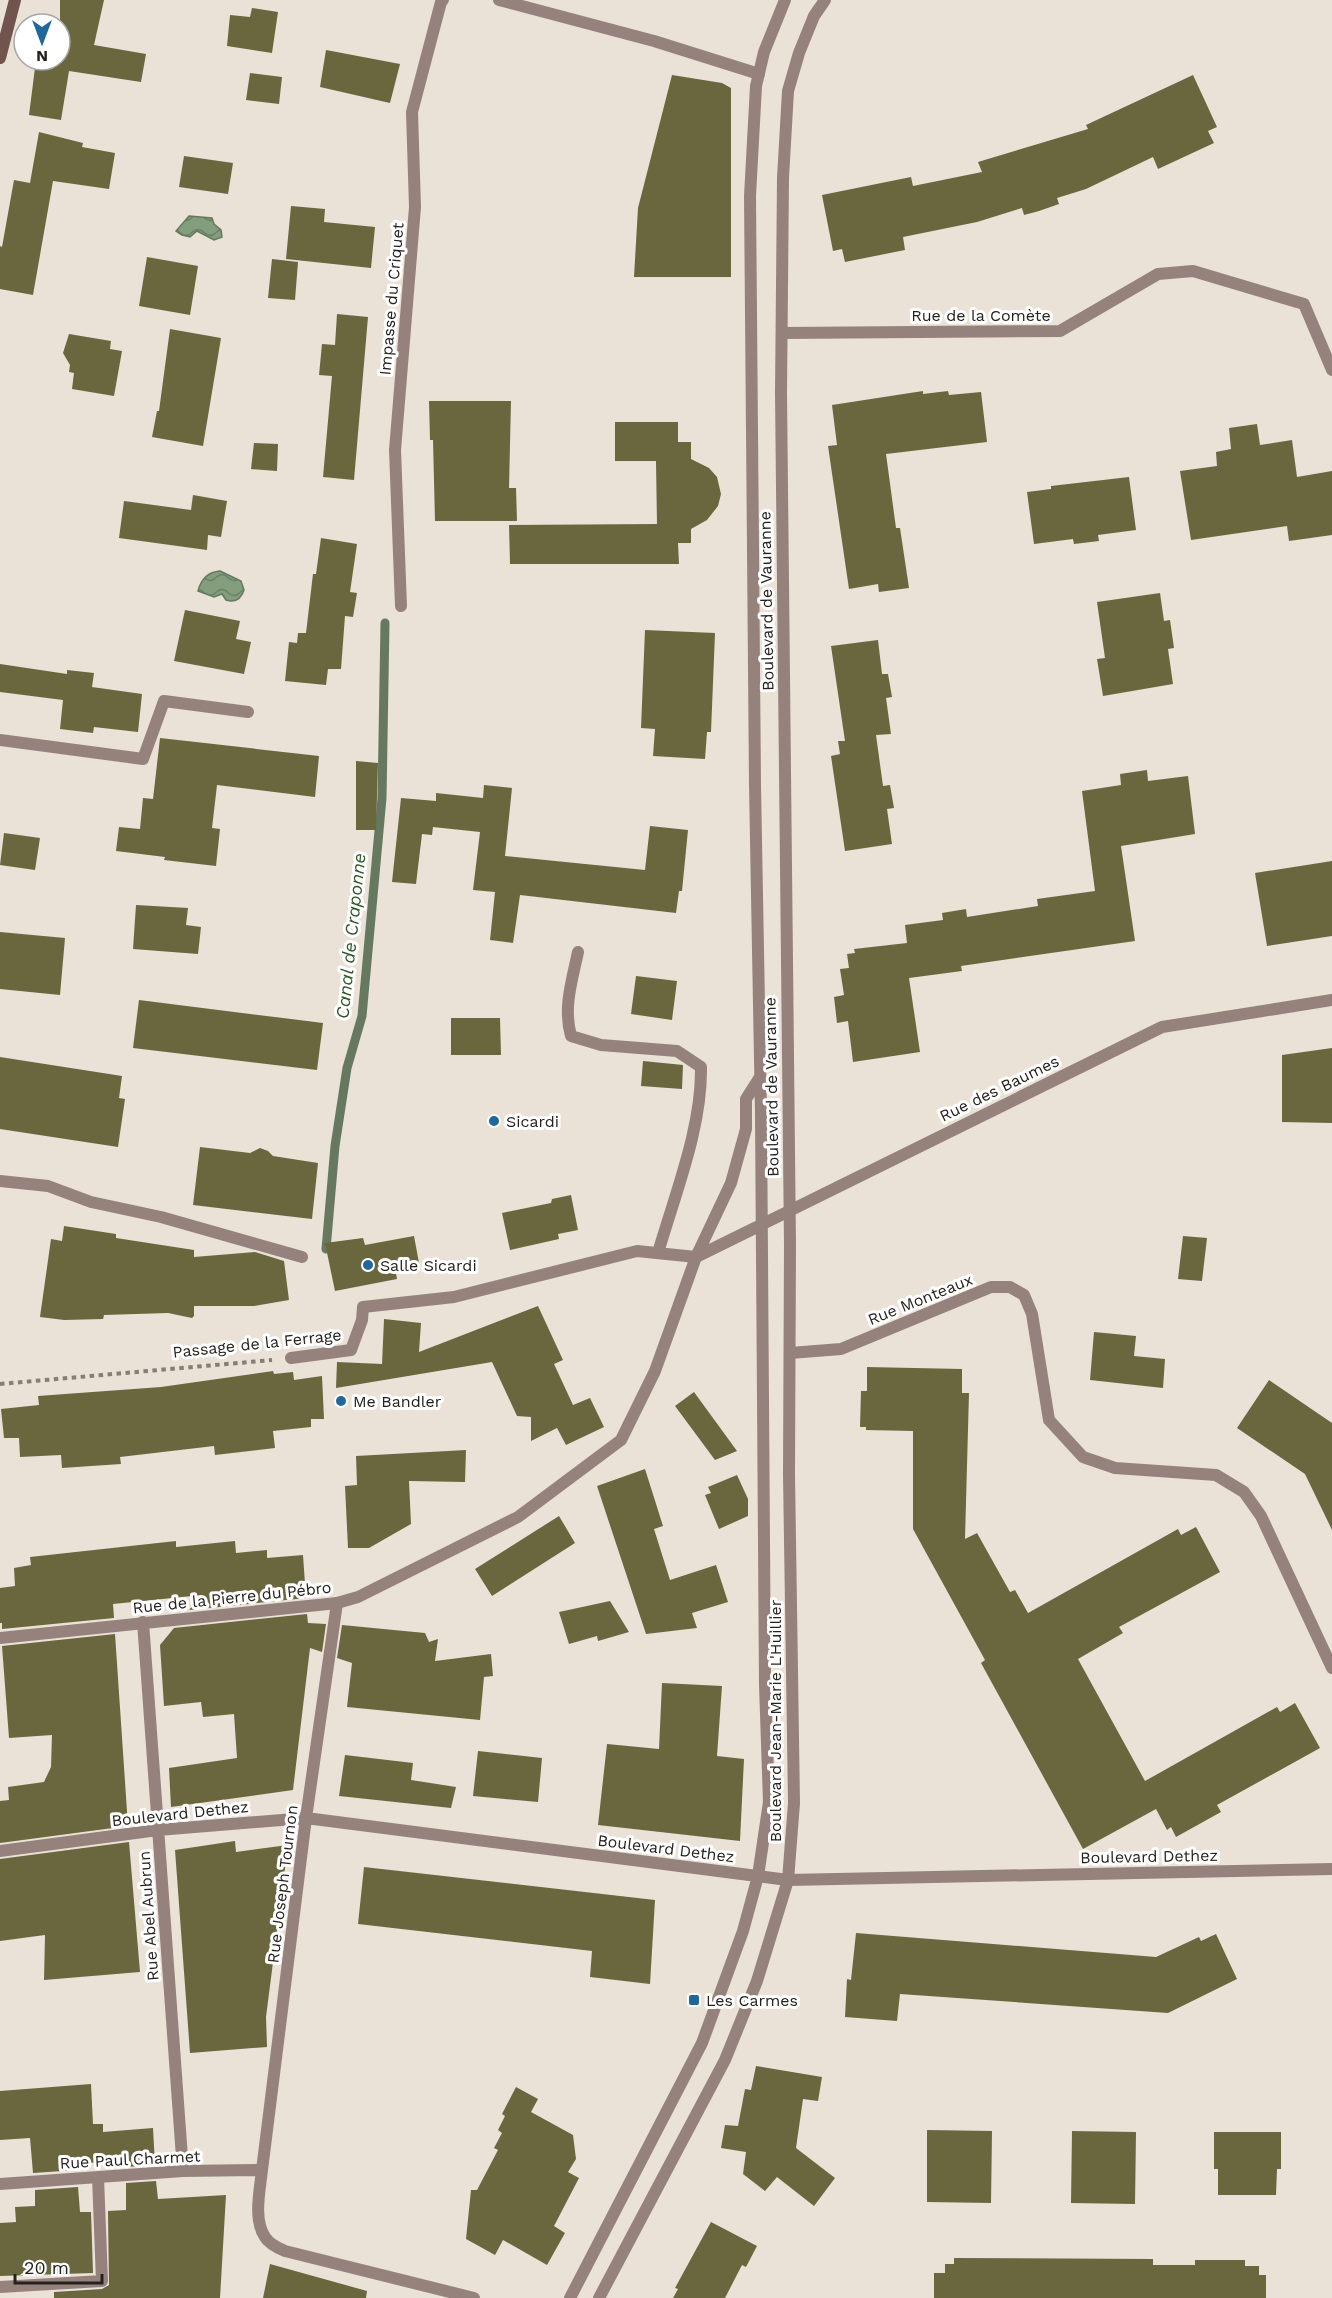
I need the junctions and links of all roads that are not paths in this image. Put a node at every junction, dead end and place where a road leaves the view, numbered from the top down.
1 (15, 0) edge
2 (443, 0) edge
3 (499, 0) edge
4 (785, 0) edge
5 (823, 1) edge
6 (0, 58) edge
7 (759, 74) junction
8 (782, 333) junction
9 (1332, 370) edge
10 (401, 606) dead end
11 (248, 712) dead end
12 (0, 740) edge
13 (578, 952) dead end
14 (1332, 1000) edge
15 (760, 1077) junction
16 (0, 1181) edge
17 (790, 1209) junction
18 (762, 1223) junction
19 (658, 1253) junction
20 (302, 1257) dead end
21 (696, 1257) junction
22 (790, 1353) junction
23 (291, 1358) road end
24 (337, 1603) junction
25 (143, 1622) junction
26 (0, 1638) edge
27 (1332, 1668) edge
28 (306, 1818) junction
29 (159, 1830) junction
30 (0, 1851) edge
31 (1332, 1869) edge
32 (758, 1876) junction
33 (789, 1880) junction
34 (262, 2170) junction
35 (183, 2171) junction
36 (98, 2177) junction
37 (0, 2184) edge
38 (0, 2287) edge
39 (474, 2298) edge
40 (570, 2298) edge
41 (599, 2298) edge

1 - 6 main road
2 - 10 street, Impasse du Criquet
3 - 7 street
4 - 7 street, Boulevard de Vauranne
5 - 8 street, Boulevard de Vauranne
7 - 15 street, Boulevard de Vauranne
8 - 9 street, Rue de la Comète
8 - 17 street, Boulevard de Vauranne
11 - 12 street
13 - 19 street
14 - 17 street, Rue des Baumes
15 - 18 street, Boulevard de Vauranne
15 - 21 street, Boulevard de Vauranne
16 - 20 street
17 - 18 street, Rue des Baumes
17 - 22 street, Boulevard Jean-Marie L'Huillier
18 - 21 street, Rue des Baumes
18 - 32 street, Boulevard Jean-Marie L'Huillier
19 - 21 street, Passage de la Ferrage
19 - 23 street, Passage de la Ferrage
21 - 24 street, Rue de la Pierre du Pébro
22 - 27 street, Rue Monteaux
22 - 33 street, Boulevard Jean-Marie L'Huillier
24 - 25 street, Rue de la Pierre du Pébro
24 - 28 street, Rue Joseph Tournon
25 - 26 street, Rue de la Pierre du Pébro
25 - 29 street, Rue Abel Aubrun
28 - 29 street, Boulevard Dethez
28 - 32 street, Boulevard Dethez
28 - 34 street, Rue Joseph Tournon
29 - 30 street, Boulevard Dethez
29 - 35 street, Rue Abel Aubrun
31 - 33 street, Boulevard Dethez
32 - 33 street, Boulevard Dethez
32 - 40 street, Boulevard Jean-Marie L'Huillier
33 - 41 street, Boulevard Jean-Marie L'Huillier
34 - 35 street, Rue Paul Charmet
34 - 39 street, Rue Joseph Tournon
35 - 36 street, Rue Paul Charmet
36 - 37 street, Rue Paul Charmet
36 - 38 street

